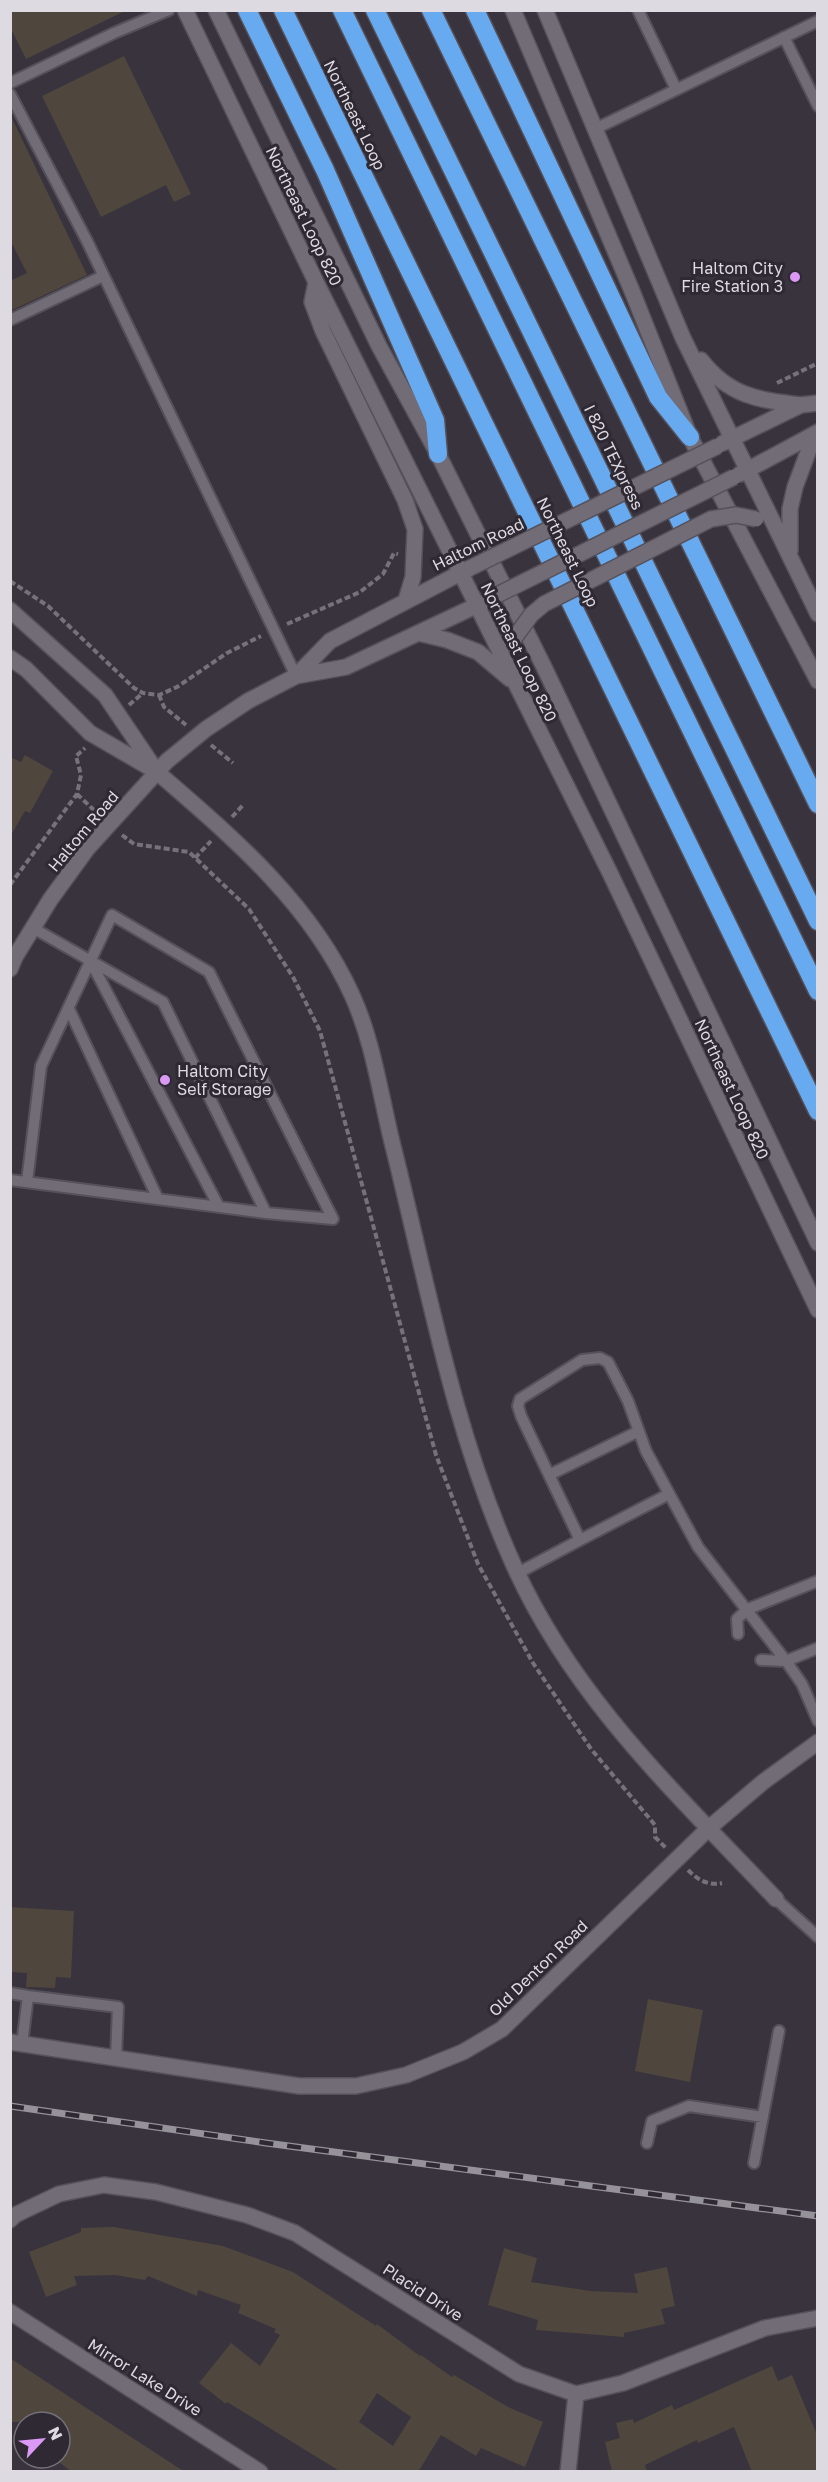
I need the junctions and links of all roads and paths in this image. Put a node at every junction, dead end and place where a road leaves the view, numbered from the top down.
1 (169, 10) edge
2 (185, 10) edge
3 (216, 10) edge
4 (247, 10) edge
5 (283, 10) edge
6 (342, 10) edge
7 (375, 10) edge
8 (431, 10) edge
9 (475, 10) edge
10 (513, 10) edge
11 (545, 10) edge
12 (638, 10) edge
13 (818, 21) edge
14 (784, 37) junction
15 (10, 83) edge
16 (676, 89) junction
17 (10, 94) edge
18 (818, 106) edge
19 (595, 129) junction
20 (103, 276) junction
21 (316, 282) junction
22 (10, 320) edge
23 (683, 338) junction
24 (818, 363) edge
25 (773, 384) dead end
26 (818, 404) edge
27 (801, 405) junction
28 (816, 434) edge
29 (690, 437) junction
30 (725, 442) junction
31 (438, 454) junction
32 (741, 474) junction
33 (778, 534) junction
34 (394, 553) dead end
35 (791, 560) junction
36 (466, 570) junction
37 (10, 581) edge
38 (406, 600) junction
39 (483, 602) junction
40 (10, 610) edge
41 (818, 614) edge
42 (275, 629) junction
43 (418, 633) junction
44 (10, 658) edge
45 (296, 676) junction
46 (818, 681) edge
47 (513, 682) junction
48 (76, 756) dead end
49 (157, 772) junction
50 (818, 804) edge
51 (134, 844) dead end
52 (10, 885) edge
53 (818, 921) edge
54 (33, 928) junction
55 (89, 960) junction
56 (10, 969) edge
57 (818, 991) edge
58 (69, 1009) junction
59 (818, 1111) edge
60 (10, 1180) edge
61 (27, 1182) junction
62 (158, 1199) junction
63 (219, 1207) junction
64 (266, 1214) junction
65 (818, 1243) edge
66 (818, 1310) edge
67 (639, 1431) junction
68 (549, 1474) junction
69 (669, 1494) junction
70 (580, 1540) junction
71 (518, 1573) junction
72 (818, 1581) edge
73 (748, 1609) junction
74 (738, 1634) dead end
75 (818, 1648) edge
76 (761, 1660) dead end
77 (786, 1661) junction
78 (818, 1721) edge
79 (818, 1742) edge
80 (709, 1828) junction
81 (655, 1837) dead end
82 (697, 1879) dead end
83 (722, 1883) dead end
84 (777, 1899) joint
85 (818, 1936) edge
86 (10, 1993) edge
87 (28, 1996) junction
88 (779, 2031) dead end
89 (16, 2043) edge
90 (116, 2058) junction
91 (763, 2117) junction
92 (647, 2143) dead end
93 (754, 2163) dead end
94 (10, 2220) edge
95 (10, 2312) edge
96 (818, 2318) edge
97 (576, 2394) junction
98 (260, 2472) edge
99 (568, 2472) edge

1 - 15 lane
2 - 21 main road, Northeast Loop 820
3 - 31 main road
4 - 31 highway
5 - 59 highway, Northeast Loop
6 - 57 highway
7 - 53 highway, I 820 TEXpress
8 - 50 highway
9 - 29 highway
10 - 29 main road
11 - 19 main road
12 - 16 lane
13 - 14 lane
14 - 16 lane
14 - 18 lane
16 - 19 lane
17 - 20 lane
19 - 23 main road
20 - 22 lane
20 - 42 lane
21 - 36 main road, Northeast Loop 820
21 - 38 main road
23 - 27 main road
23 - 30 main road
24 - 25 path
26 - 27 main road, Haltom Road
27 - 30 main road, Haltom Road
28 - 32 main road, Haltom Road
28 - 35 main road
29 - 46 main road
30 - 32 main road
30 - 36 main road, Haltom Road, bridge
31 - 65 main road
32 - 33 main road
32 - 39 main road, Haltom Road, bridge
33 - 35 main road
33 - 47 main road, bridge
34 - 42 path
35 - 41 main road
36 - 38 main road, Haltom Road
36 - 39 main road, Northeast Loop 820
37 - 42 path
38 - 45 main road, Haltom Road
39 - 43 main road, Haltom Road
39 - 47 main road, Northeast Loop 820
40 - 49 main road
42 - 45 lane
43 - 45 main road, Haltom Road
43 - 47 main road
44 - 49 main road
45 - 49 main road, Haltom Road
47 - 66 main road, Northeast Loop 820
48 - 52 path
49 - 54 main road, Haltom Road
49 - 71 main road
51 - 81 path
54 - 55 lane
54 - 56 main road, Haltom Road
55 - 58 lane
55 - 63 lane
55 - 64 lane
55 - 64 lane
58 - 61 lane
58 - 62 lane
60 - 61 lane
61 - 62 lane
62 - 63 lane
63 - 64 lane
67 - 68 lane
67 - 68 lane
67 - 69 lane
68 - 70 lane
69 - 70 lane
69 - 73 lane
70 - 71 lane
71 - 80 main road
72 - 73 lane
73 - 74 lane
73 - 77 lane
75 - 77 lane
76 - 77 lane
77 - 78 lane
79 - 80 main road, Old Denton Road
80 - 84 main road
80 - 90 main road, Old Denton Road
82 - 83 path
84 - 85 lane
86 - 87 lane
87 - 89 lane
87 - 90 lane
88 - 91 lane
89 - 90 main road, Old Denton Road
91 - 92 lane
91 - 93 lane
94 - 97 main road, Placid Drive
95 - 98 main road, Mirror Lake Drive
96 - 97 main road
97 - 99 main road

